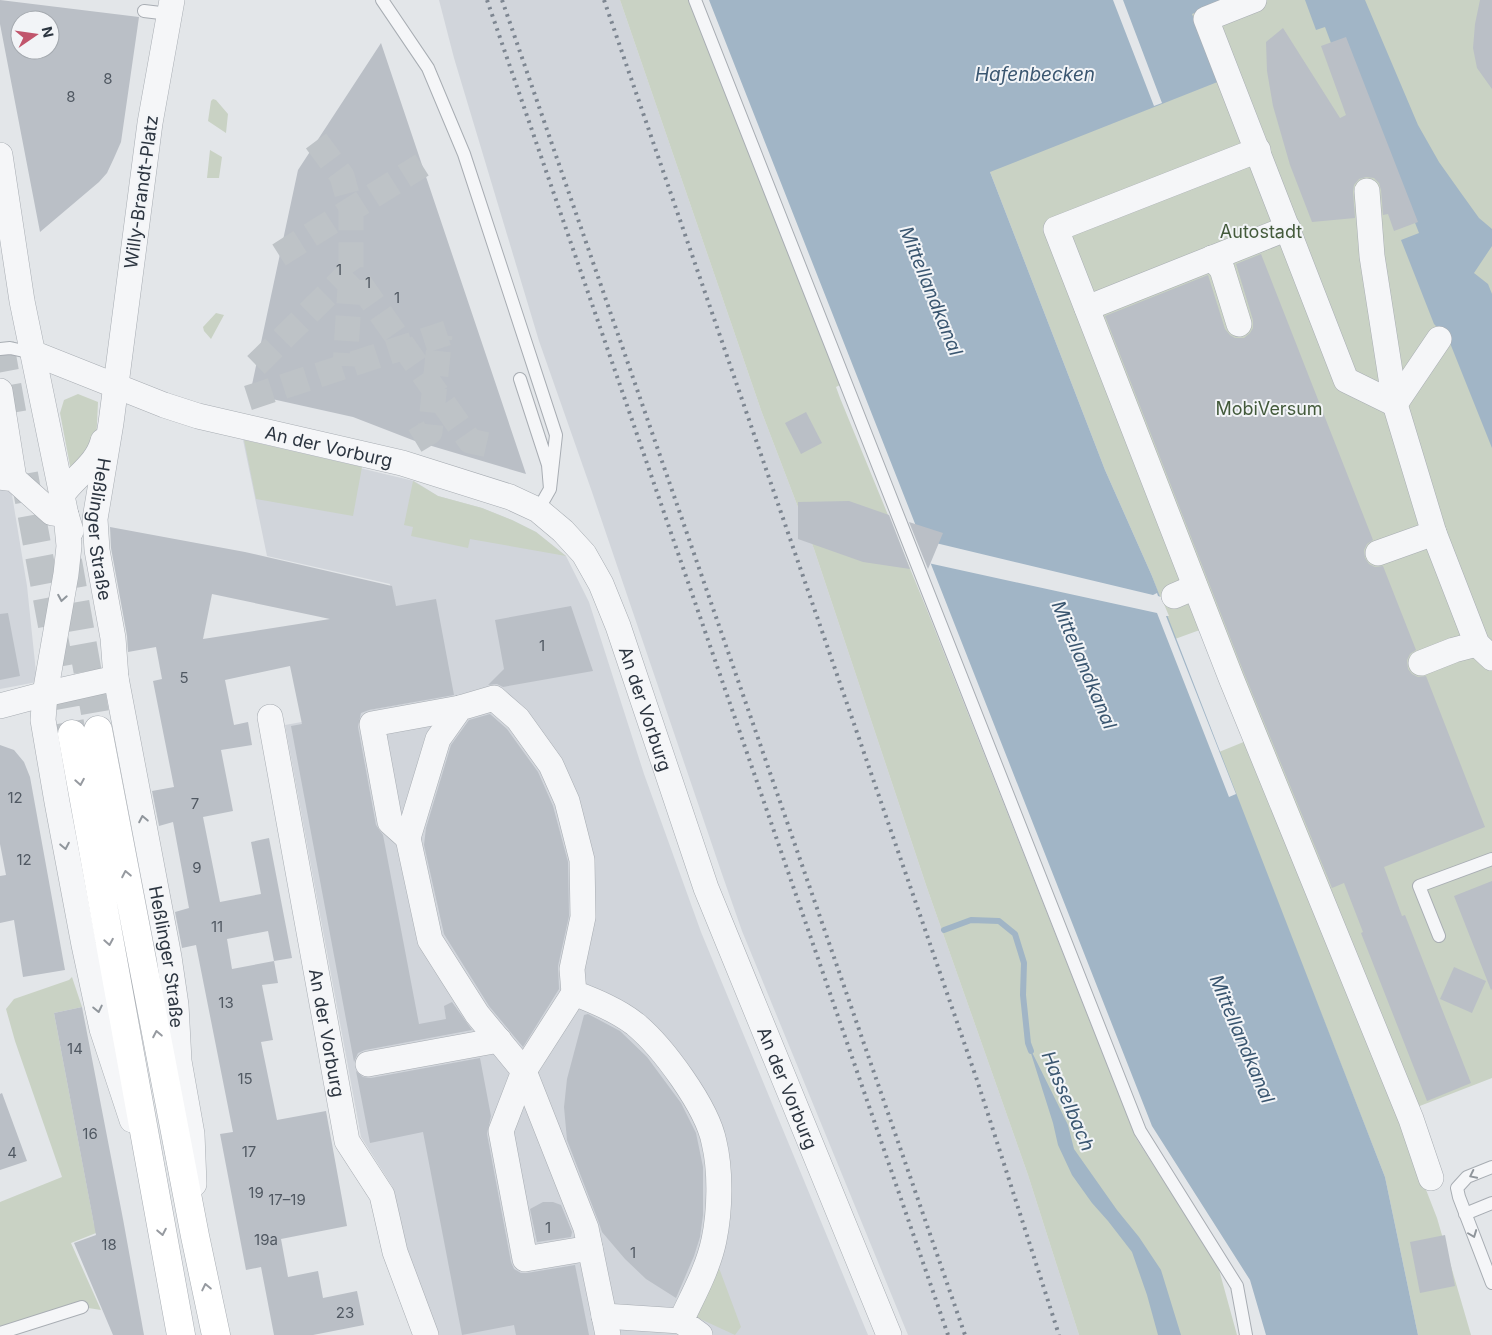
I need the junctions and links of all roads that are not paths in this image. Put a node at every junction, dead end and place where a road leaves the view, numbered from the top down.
1 (382, 0) edge
2 (695, 0) edge
3 (1254, 0) edge
4 (171, 7) edge
5 (144, 11) dead end
6 (1258, 150) junction
7 (0, 155) edge
8 (1367, 191) dead end
9 (1288, 228) junction
10 (1212, 258) junction
11 (1087, 308) junction
12 (1239, 324) dead end
13 (1439, 339) dead end
14 (0, 349) edge
15 (33, 353) junction
16 (520, 379) dead end
17 (116, 385) junction
18 (0, 391) edge
19 (1395, 404) junction
20 (7, 478) edge
21 (544, 500) junction
22 (64, 505) junction
23 (1434, 533) junction
24 (1378, 553) dead end
25 (1485, 651) edge
26 (1421, 663) dead end
27 (116, 678) junction
28 (45, 694) junction
29 (0, 706) edge
30 (460, 708) junction
31 (270, 718) dead end
32 (98, 730) tunnel mouth
33 (72, 734) tunnel mouth
34 (408, 838) junction
35 (1492, 859) edge
36 (1438, 936) dead end
37 (574, 993) junction
38 (498, 1040) junction
39 (368, 1064) dead end
40 (524, 1072) junction
41 (1492, 1167) edge
42 (1431, 1178) dead end
43 (153, 1184) junction
44 (1492, 1203) edge
45 (1465, 1214) junction
46 (196, 1236) junction
47 (590, 1248) junction
48 (1492, 1283) edge
49 (82, 1307) dead end
50 (606, 1325) edge
51 (690, 1328) edge
52 (0, 1333) edge
53 (181, 1335) edge
54 (216, 1335) edge
55 (426, 1335) edge
56 (889, 1335) edge
57 (1246, 1335) edge

1 - 21 lane
2 - 57 lane
3 - 6 street
4 - 5 lane
4 - 17 street, Willy-Brandt-Platz
6 - 9 street
6 - 11 street
7 - 15 street, Heßlinger Straße
8 - 19 street
9 - 10 street
9 - 19 street
10 - 11 street
10 - 12 street
11 - 42 street
13 - 19 street
14 - 15 lane
15 - 17 street, An der Vorburg
15 - 22 street, Heßlinger Straße
16 - 21 lane
17 - 21 street, An der Vorburg
17 - 22 street, Heßlinger Straße
17 - 27 street, Heßlinger Straße
18 - 20 street
19 - 23 street
20 - 22 street
21 - 56 street, An der Vorburg
22 - 27 street, Heßlinger Straße
22 -> 28 street, Heßlinger Straße
23 - 24 street
23 - 25 street
25 - 26 street
27 - 28 street
46 -> 27 street, Heßlinger Straße
28 - 29 street
28 -> 43 street, Heßlinger Straße
30 - 34 street
30 - 34 street
30 - 37 street
31 - 55 street, An der Vorburg
46 -> 32 main road, Heßlinger Straße
33 -> 43 main road, Heßlinger Straße
34 - 38 street
35 - 36 lane
37 - 40 street
37 - 51 street
38 - 39 street
38 - 40 street
40 - 47 street
40 - 47 street
41 -> 45 lane
43 -> 53 main road, Heßlinger Straße
44 - 45 lane
45 -> 48 lane
54 -> 46 main road, Heßlinger Straße
47 - 50 street
49 - 52 lane
50 - 51 street

